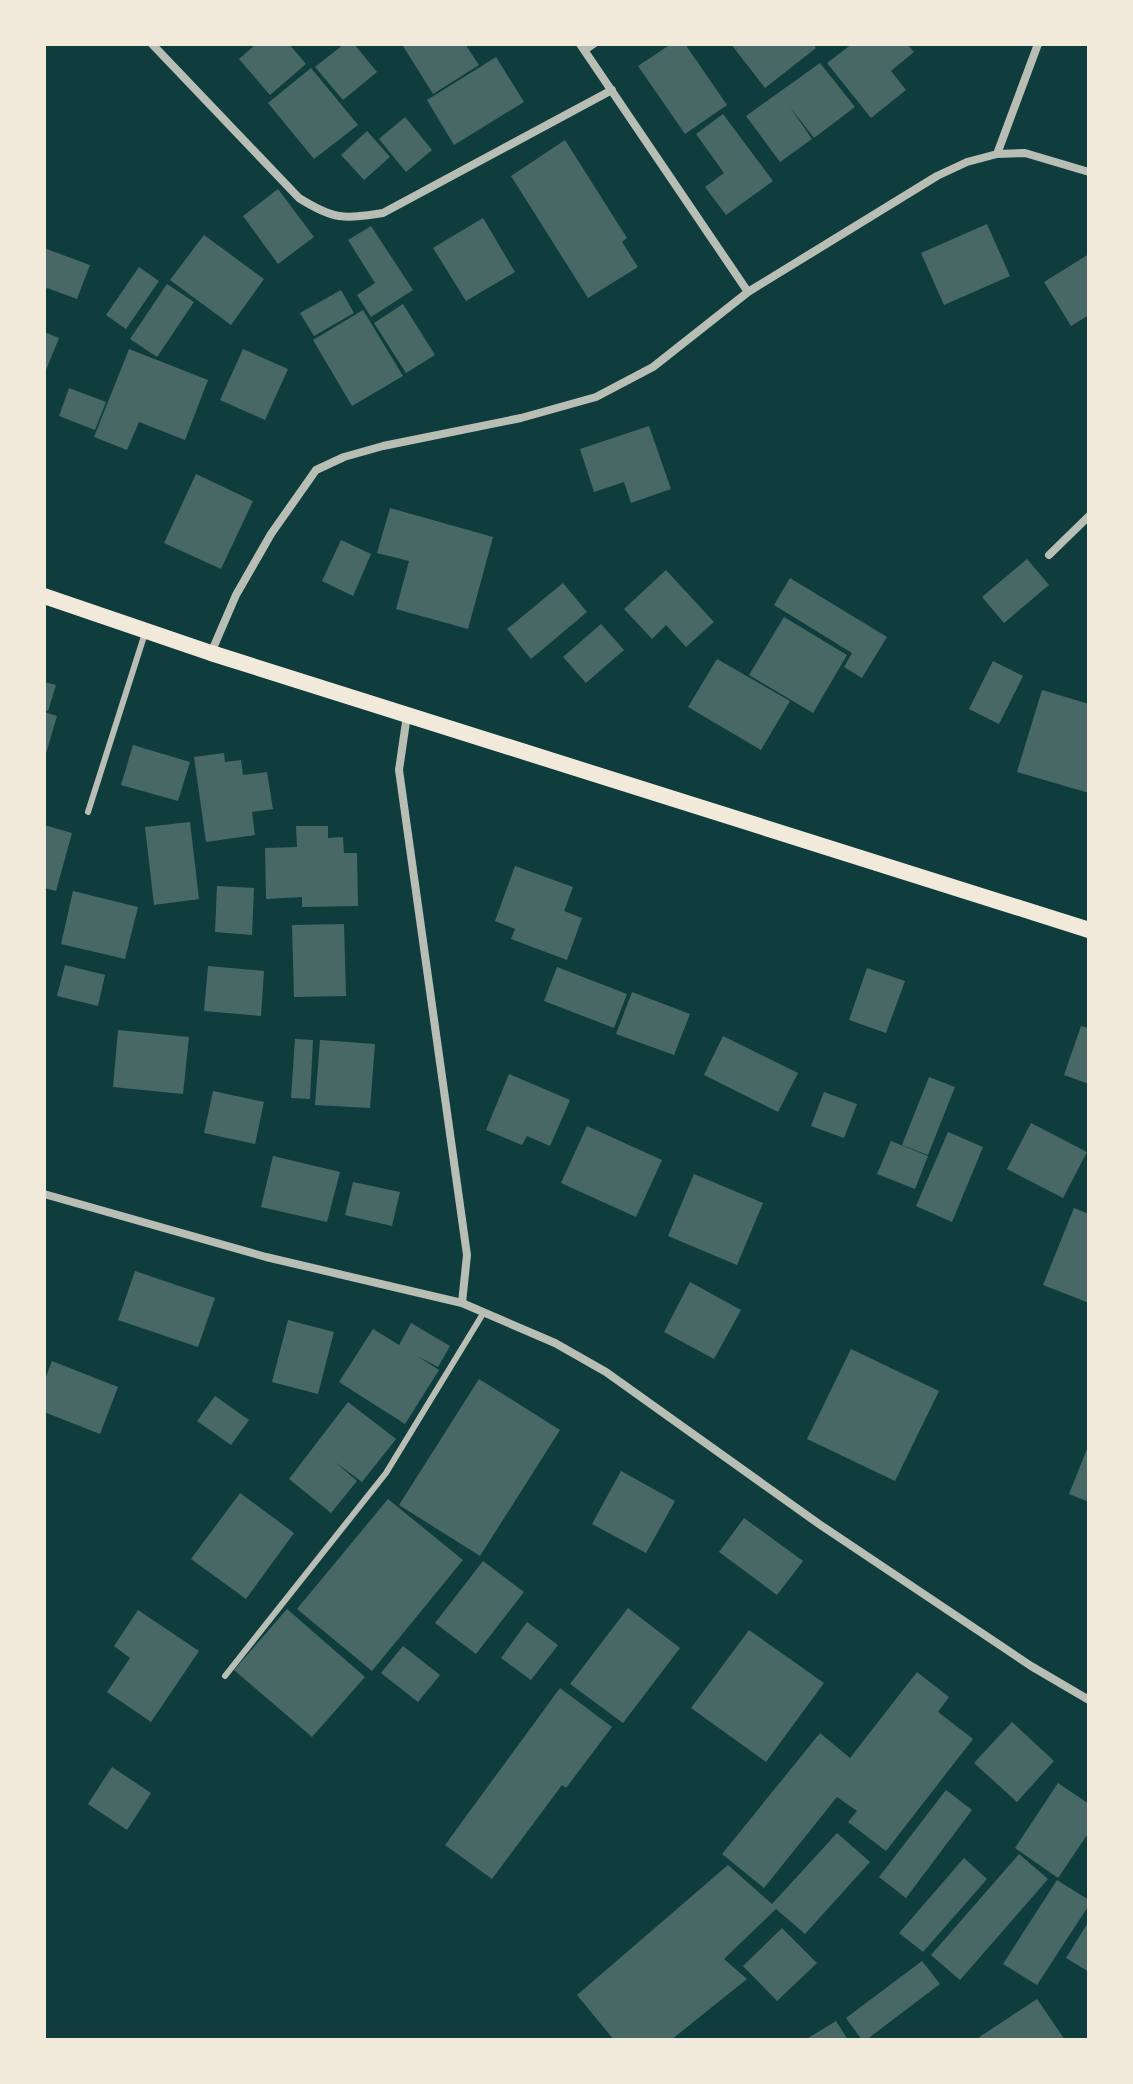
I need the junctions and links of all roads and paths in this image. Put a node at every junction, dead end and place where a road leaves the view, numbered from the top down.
1 (152, 44) edge
2 (595, 44) edge
3 (1038, 44) edge
4 (583, 48) edge
5 (612, 90) junction
6 (997, 154) junction
7 (1089, 172) edge
8 (748, 292) junction
9 (1089, 516) edge
10 (1049, 555) dead end
11 (44, 596) edge
12 (146, 630) junction
13 (211, 653) junction
14 (407, 714) junction
15 (88, 812) dead end
16 (1089, 930) edge
17 (44, 1194) edge
18 (462, 1303) junction
19 (484, 1312) junction
20 (225, 1676) dead end
21 (1089, 1700) edge

1 - 5 street
2 - 4 lane
3 - 6 street
4 - 5 street
5 - 8 street
6 - 7 street
6 - 8 street
8 - 13 street
9 - 10 street
11 - 12 main road
12 - 13 main road
12 - 15 lane
13 - 14 main road
14 - 16 main road
14 - 18 street
17 - 18 street
18 - 19 street
19 - 20 lane
19 - 21 street

